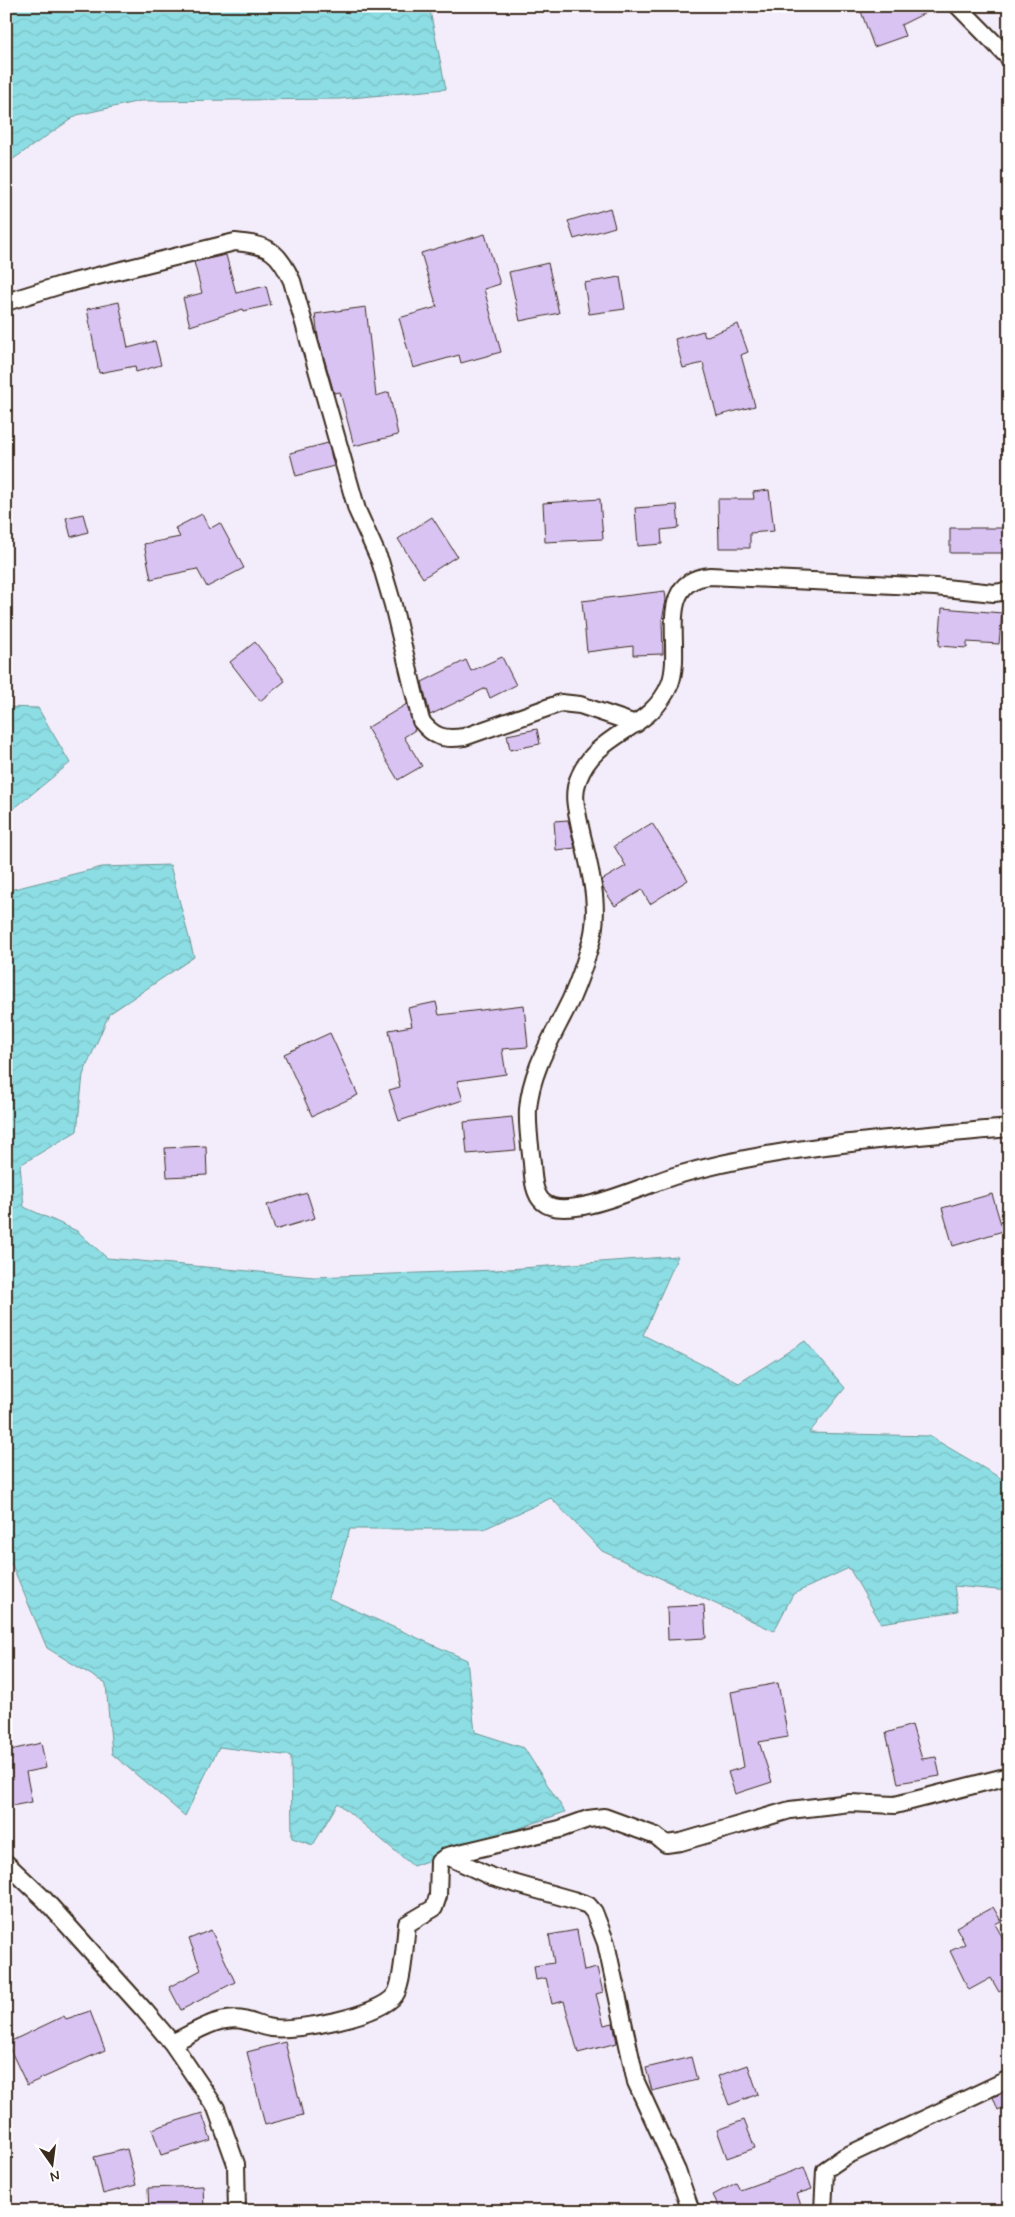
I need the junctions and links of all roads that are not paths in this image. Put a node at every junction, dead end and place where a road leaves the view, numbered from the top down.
1 (958, 6) edge
2 (1009, 58) edge
3 (6, 302) edge
4 (1009, 591) edge
5 (636, 724) junction
6 (1009, 1128) edge
7 (1009, 1776) edge
8 (447, 1856) junction
9 (6, 1863) edge
10 (172, 2043) junction
11 (1009, 2079) edge
12 (237, 2211) edge
13 (691, 2211) edge
14 (823, 2211) edge

1 - 2 street
3 - 5 street
4 - 5 street
5 - 6 street
7 - 8 street
8 - 10 street
8 - 13 street
9 - 10 street
10 - 12 street
11 - 14 street

